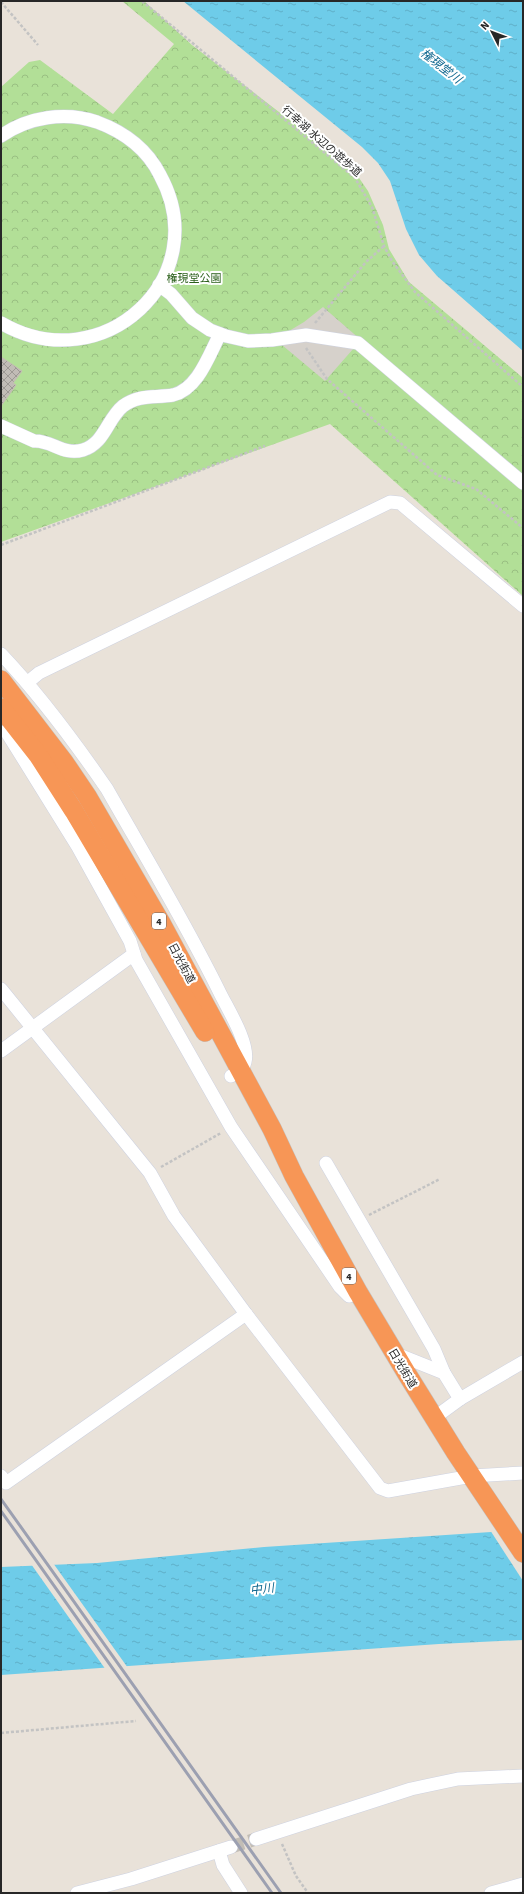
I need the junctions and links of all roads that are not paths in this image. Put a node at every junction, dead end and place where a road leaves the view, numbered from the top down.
1 (1, 136) edge
2 (159, 285) junction
3 (1, 323) edge
4 (220, 334) junction
5 (1, 426) edge
6 (523, 483) edge
7 (523, 606) edge
8 (1, 654) edge
9 (1, 680) edge
10 (28, 682) junction
11 (1, 708) edge
12 (8, 728) edge
13 (134, 954) junction
14 (1, 989) edge
15 (32, 1029) junction
16 (1, 1051) edge
17 (236, 1073) junction
18 (326, 1163) dead end
19 (358, 1292) junction
20 (246, 1314) junction
21 (393, 1352) junction
22 (523, 1362) edge
23 (444, 1373) junction
24 (460, 1399) junction
25 (434, 1418) junction
26 (523, 1473) edge
27 (1, 1476) edge
28 (472, 1476) junction
29 (523, 1553) edge
30 (523, 1776) edge
31 (256, 1839) tunnel mouth
32 (523, 1884) edge
33 (77, 1893) edge
34 (240, 1893) edge
35 (491, 1893) edge

1 - 2 street
2 - 3 street
2 - 4 street
4 - 5 street
4 - 6 street
7 - 10 street
8 - 10 street
9 - 17 highway, 日光街道 / 4
10 - 17 street
11 - 12 highway, 日光街道 / 4
12 - 13 street
12 - 17 highway, 日光街道 / 4
13 - 15 street
13 - 19 street
14 - 15 street
15 - 16 street
15 - 20 street
17 - 19 highway, 日光街道 / 4
18 - 23 street
19 - 21 highway, 日光街道 / 4
20 - 27 street
20 - 28 street
21 - 23 street
21 - 25 highway, 日光街道 / 4
22 - 24 street
23 - 24 street
24 - 25 street
25 - 28 highway, 日光街道 / 4
26 - 28 street
28 - 29 highway, 日光街道 / 4
30 - 31 street
32 - 35 street
33 - 34 street

